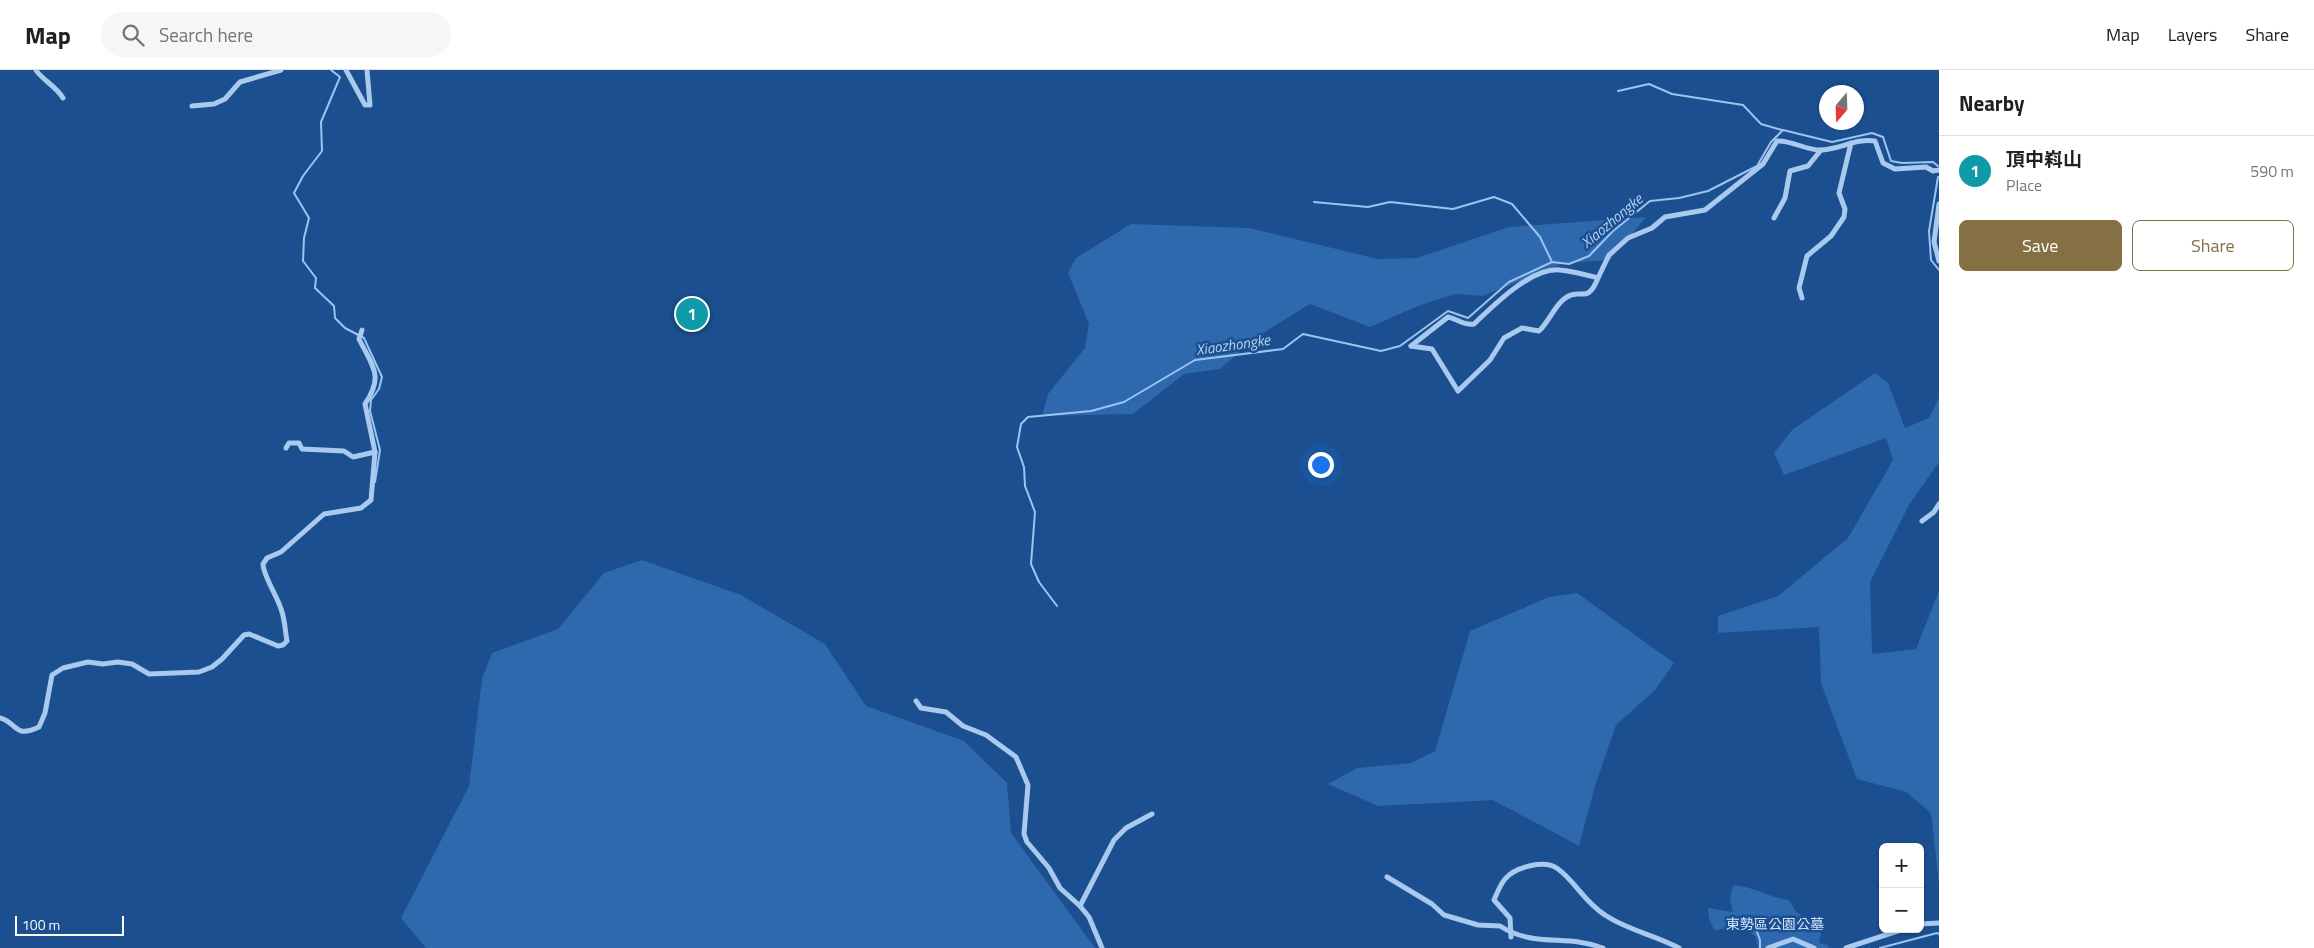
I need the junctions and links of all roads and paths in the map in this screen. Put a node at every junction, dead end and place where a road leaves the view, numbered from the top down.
1 (36, 70) edge
2 (281, 70) edge
3 (346, 70) edge
4 (367, 70) edge
5 (63, 98) dead end
6 (192, 106) dead end
7 (1851, 143) junction
8 (1821, 150) junction
9 (1939, 170) edge
10 (1939, 204) edge
11 (1774, 218) dead end
12 (1939, 261) edge
13 (1598, 278) junction
14 (1802, 298) dead end
15 (362, 330) dead end
16 (286, 448) dead end
17 (375, 452) junction
18 (1939, 504) edge
19 (1922, 521) dead end
20 (916, 701) dead end
21 (0, 718) edge
22 (1152, 814) dead end
23 (1387, 877) dead end
24 (1080, 906) junction
25 (1939, 923) edge
26 (1924, 924) edge
27 (1892, 933) edge
28 (1511, 937) junction
29 (1102, 948) edge
30 (1603, 948) edge
31 (1679, 948) edge
32 (1768, 948) edge
33 (1814, 948) edge
34 (1846, 948) edge

1 - 5 street
2 - 6 street
3 - 4 street
7 - 8 street
7 - 9 street
7 - 14 street
8 - 11 street
8 - 13 street
10 - 12 street
13 - 13 street
15 - 17 street
16 - 17 street
17 - 21 street
18 - 19 street
20 - 24 street
22 - 24 street
23 - 28 street
24 - 29 street
25 - 26 street
27 - 34 street
28 - 30 street
28 - 31 street
32 - 33 street

